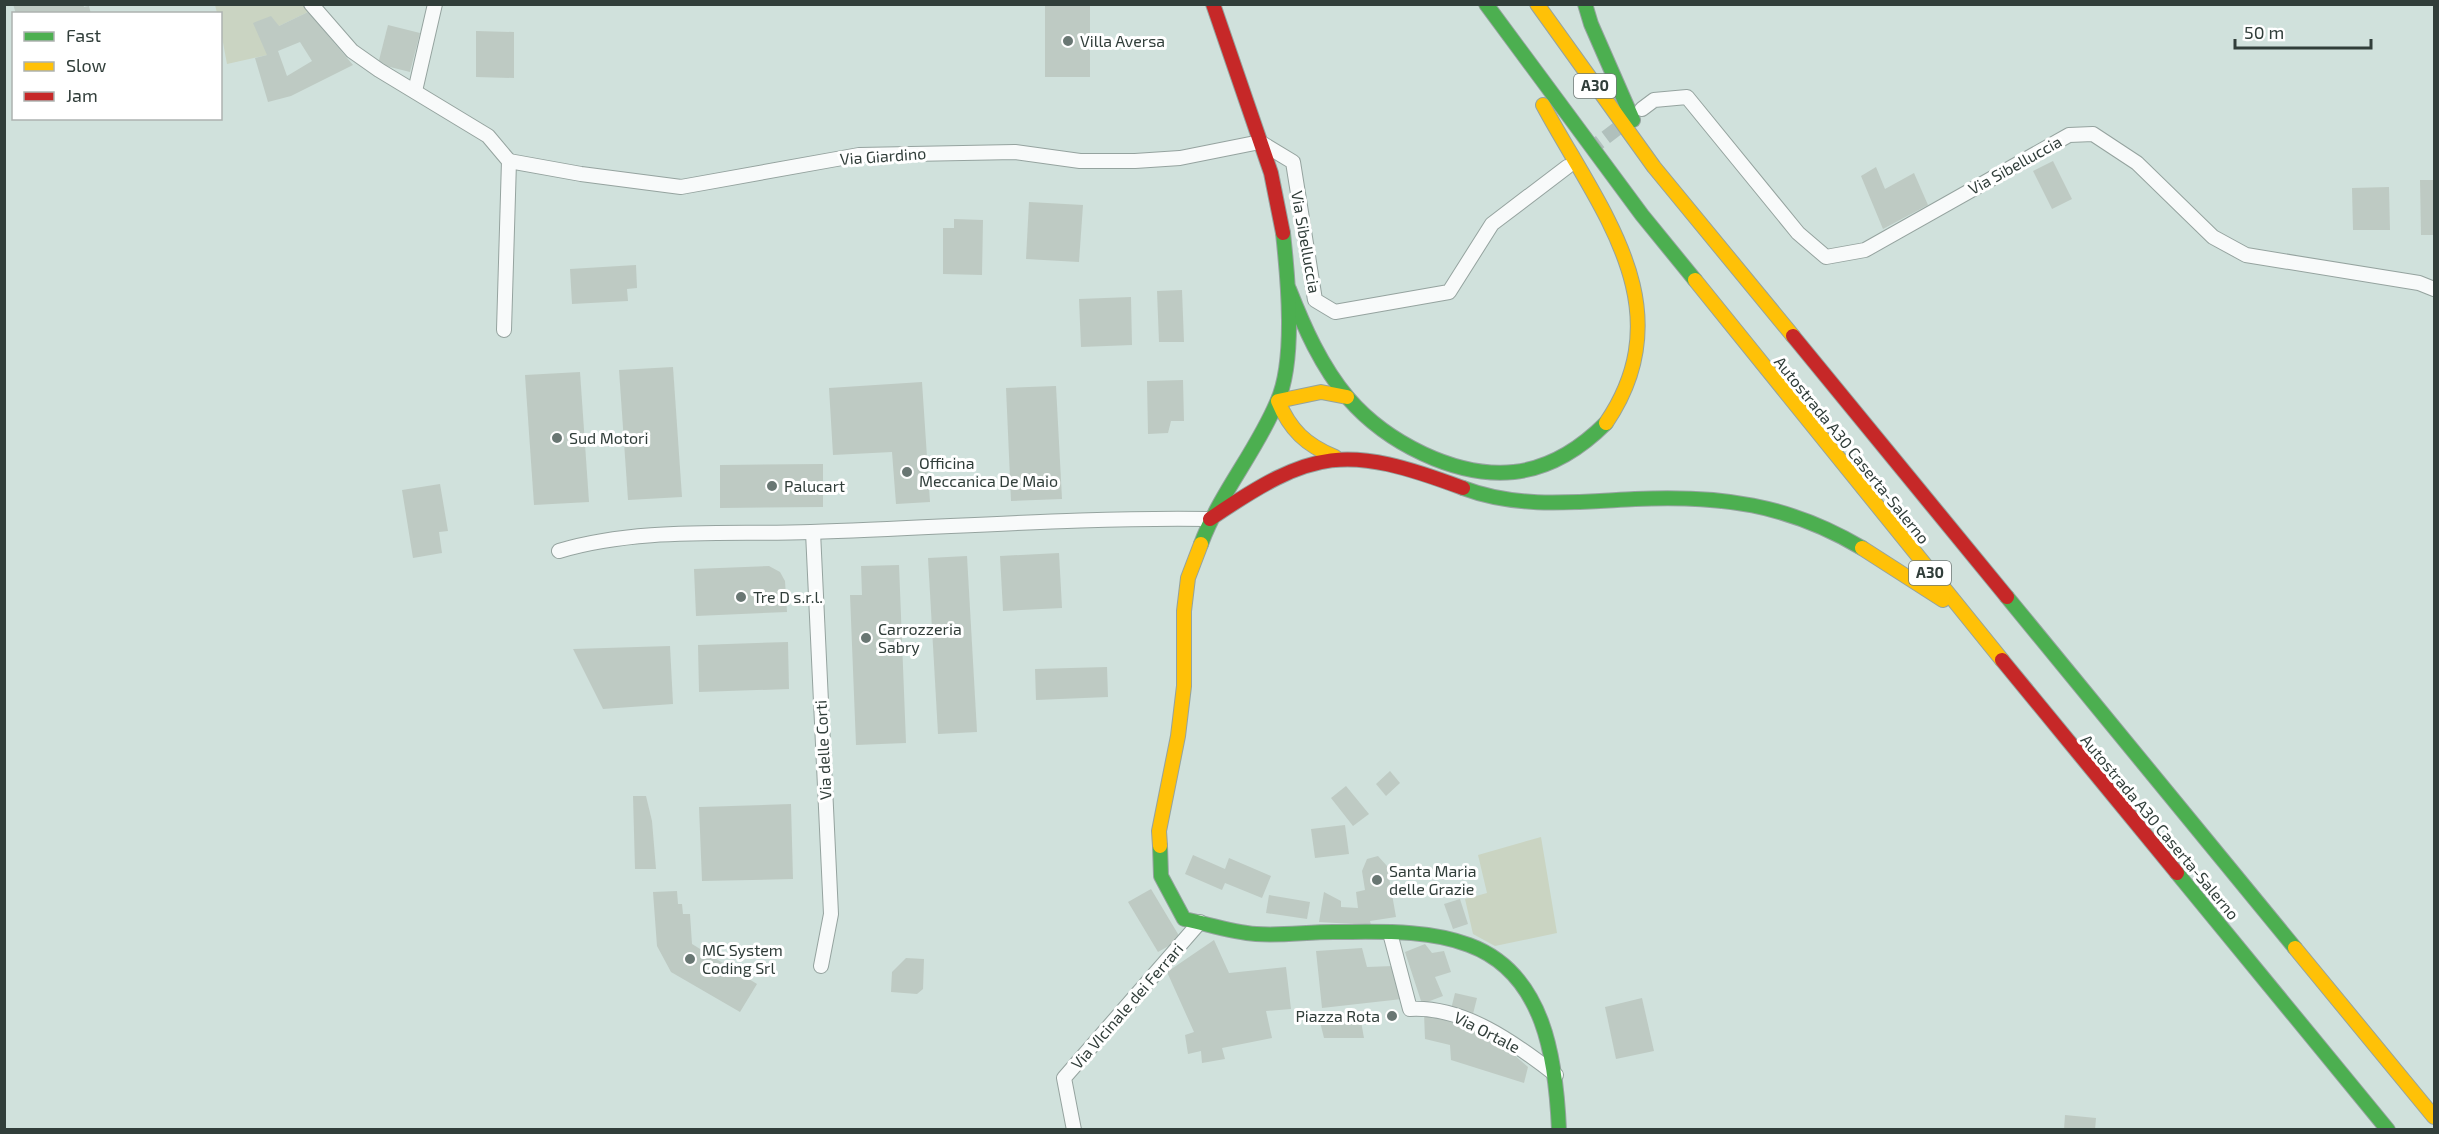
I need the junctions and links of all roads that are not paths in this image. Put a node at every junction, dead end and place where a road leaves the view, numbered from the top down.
1 (311, 4) edge
2 (435, 4) edge
3 (1213, 4) edge
4 (1486, 4) edge
5 (1537, 4) edge
6 (1585, 4) edge
7 (1499, 24) junction
8 (415, 91) junction
9 (1642, 109) dead end
10 (1260, 142) junction
11 (508, 160) junction
12 (1567, 167) dead end
13 (1654, 167) junction
14 (1289, 289) junction
15 (2434, 289) edge
16 (504, 330) dead end
17 (1347, 397) junction
18 (1278, 401) junction
19 (1335, 457) junction
20 (1210, 519) junction
21 (813, 532) junction
22 (559, 550) dead end
23 (1961, 612) junction
24 (1200, 922) junction
25 (1390, 933) junction
26 (821, 966) dead end
27 (1556, 1075) junction
28 (2434, 1117) edge
29 (1074, 1130) edge
30 (1559, 1130) edge
31 (2388, 1130) edge

1 - 8 street
2 - 8 street
3 - 10 main road
4 - 7 main road, Autostrada A30 Caserta-Salerno / A30
5 - 13 main road, Autostrada A30 Caserta-Salerno / A30
6 - 13 main road
7 - 17 main road
7 - 23 main road, Autostrada A30 Caserta-Salerno / A30
8 - 11 street
9 - 15 street, Via Sibelluccia
10 - 11 street, Via Giardino
10 - 12 street, Via Sibelluccia
10 - 14 main road
11 - 16 street
13 - 28 main road, Autostrada A30 Caserta-Salerno / A30
14 - 17 main road
14 - 18 main road
17 - 18 main road
18 - 19 main road
18 - 20 main road
19 - 20 main road
19 - 23 main road
20 - 21 street
20 - 24 main road
21 - 22 street
21 - 26 street, Via delle Corti
23 - 31 main road, Autostrada A30 Caserta-Salerno / A30
24 - 25 main road
24 - 29 street, Via VIcinale dei Ferrari
25 - 27 street, Via Ortale
25 - 27 main road
27 - 30 main road

